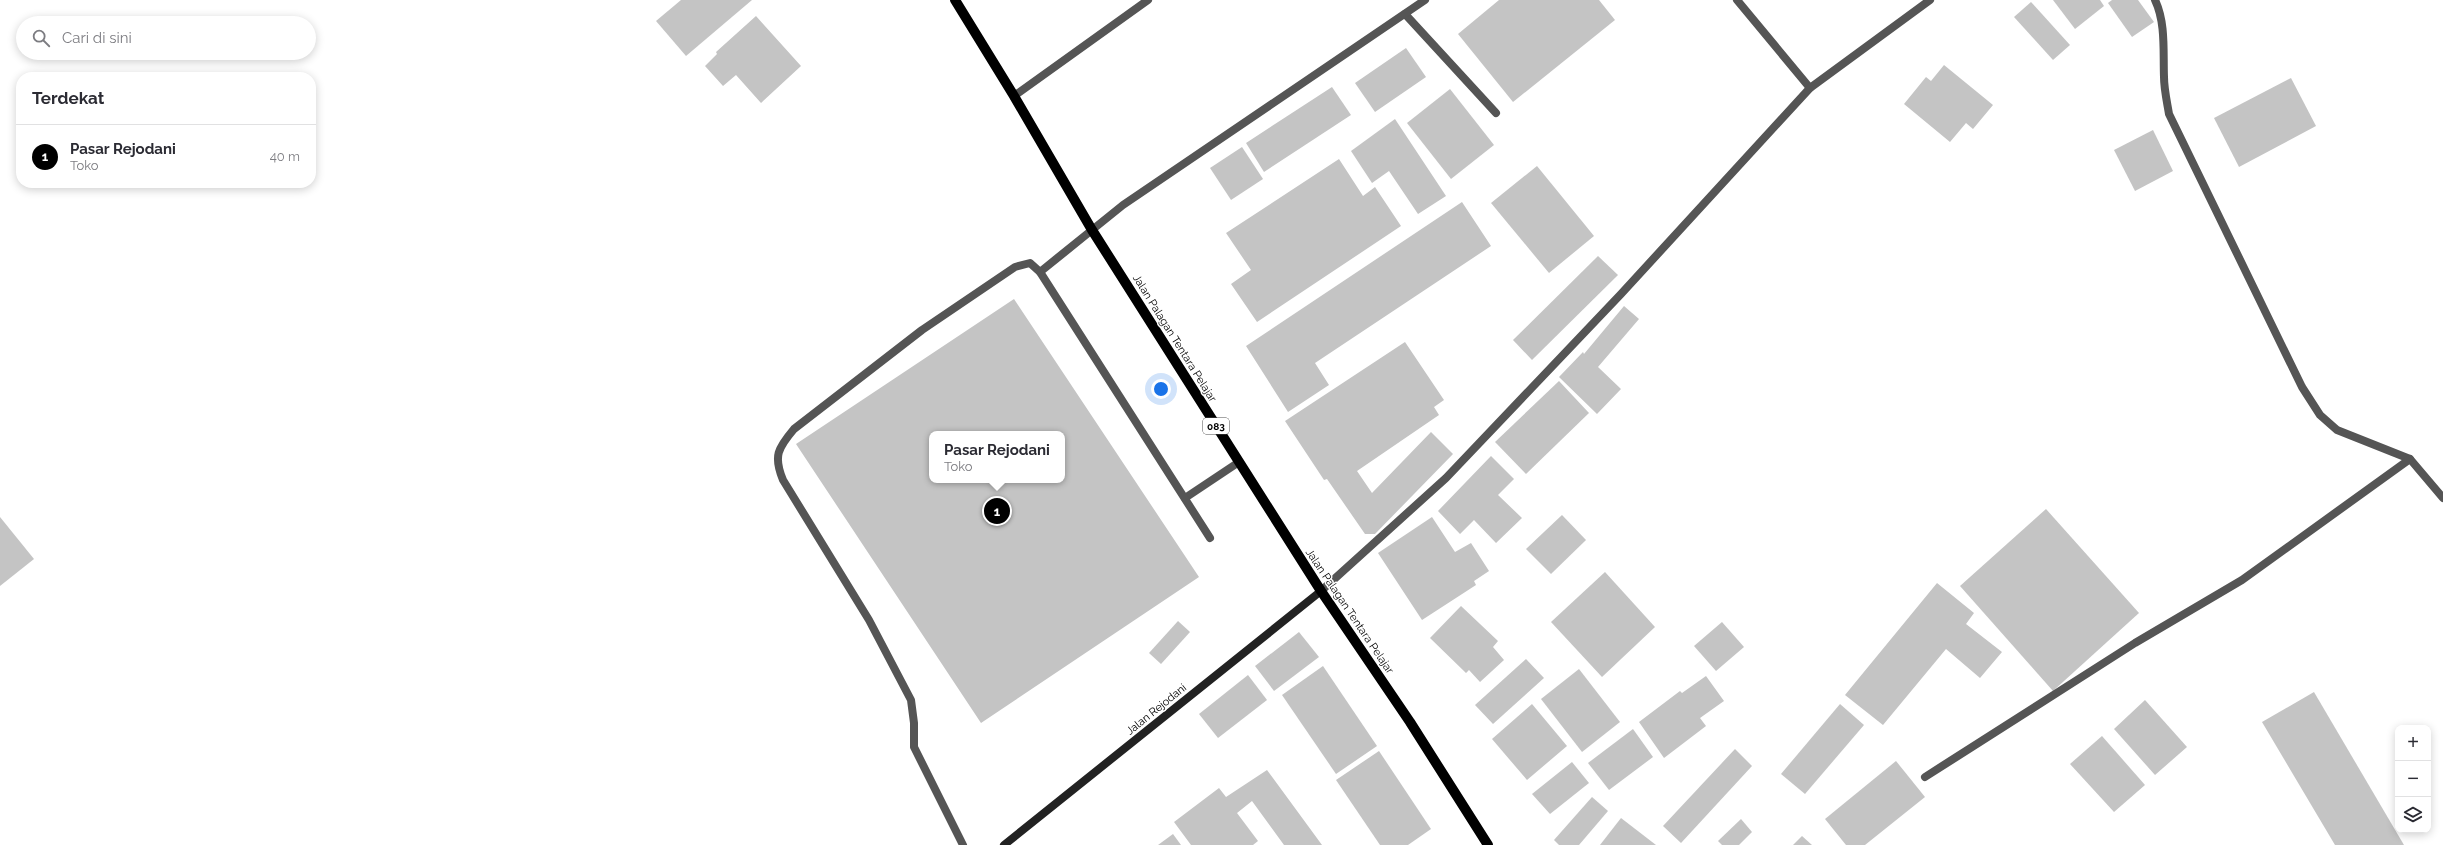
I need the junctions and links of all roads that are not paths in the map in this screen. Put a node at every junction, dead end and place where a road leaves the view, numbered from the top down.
1 (955, 0) edge
2 (1148, 0) edge
3 (1425, 0) edge
4 (1737, 0) edge
5 (1930, 0) edge
6 (2154, 0) edge
7 (1405, 14) junction
8 (1810, 88) junction
9 (1014, 96) junction
10 (1496, 113) dead end
11 (1092, 230) junction
12 (1040, 272) junction
13 (2410, 459) junction
14 (1239, 462) junction
15 (1185, 498) junction
16 (2443, 498) edge
17 (1210, 538) dead end
18 (1321, 591) junction
19 (1925, 777) dead end
20 (963, 845) edge
21 (1004, 845) edge
22 (1488, 845) edge

1 - 9 main road, Jalan Palagan Tentara Pelajar / 083
2 - 9 street
3 - 7 street
4 - 8 street
5 - 8 street
6 - 13 street
7 - 10 street
7 - 11 street
8 - 18 street
9 - 11 main road, Jalan Palagan Tentara Pelajar / 083
11 - 12 street
11 - 14 main road, Jalan Palagan Tentara Pelajar / 083
12 - 15 street
12 - 20 street
13 - 16 street
13 - 19 street
14 - 15 street
14 - 18 main road, Jalan Palagan Tentara Pelajar / 083
15 - 17 street
18 - 21 main road, Jalan Rejodani
18 - 22 main road, Jalan Palagan Tentara Pelajar / 083

